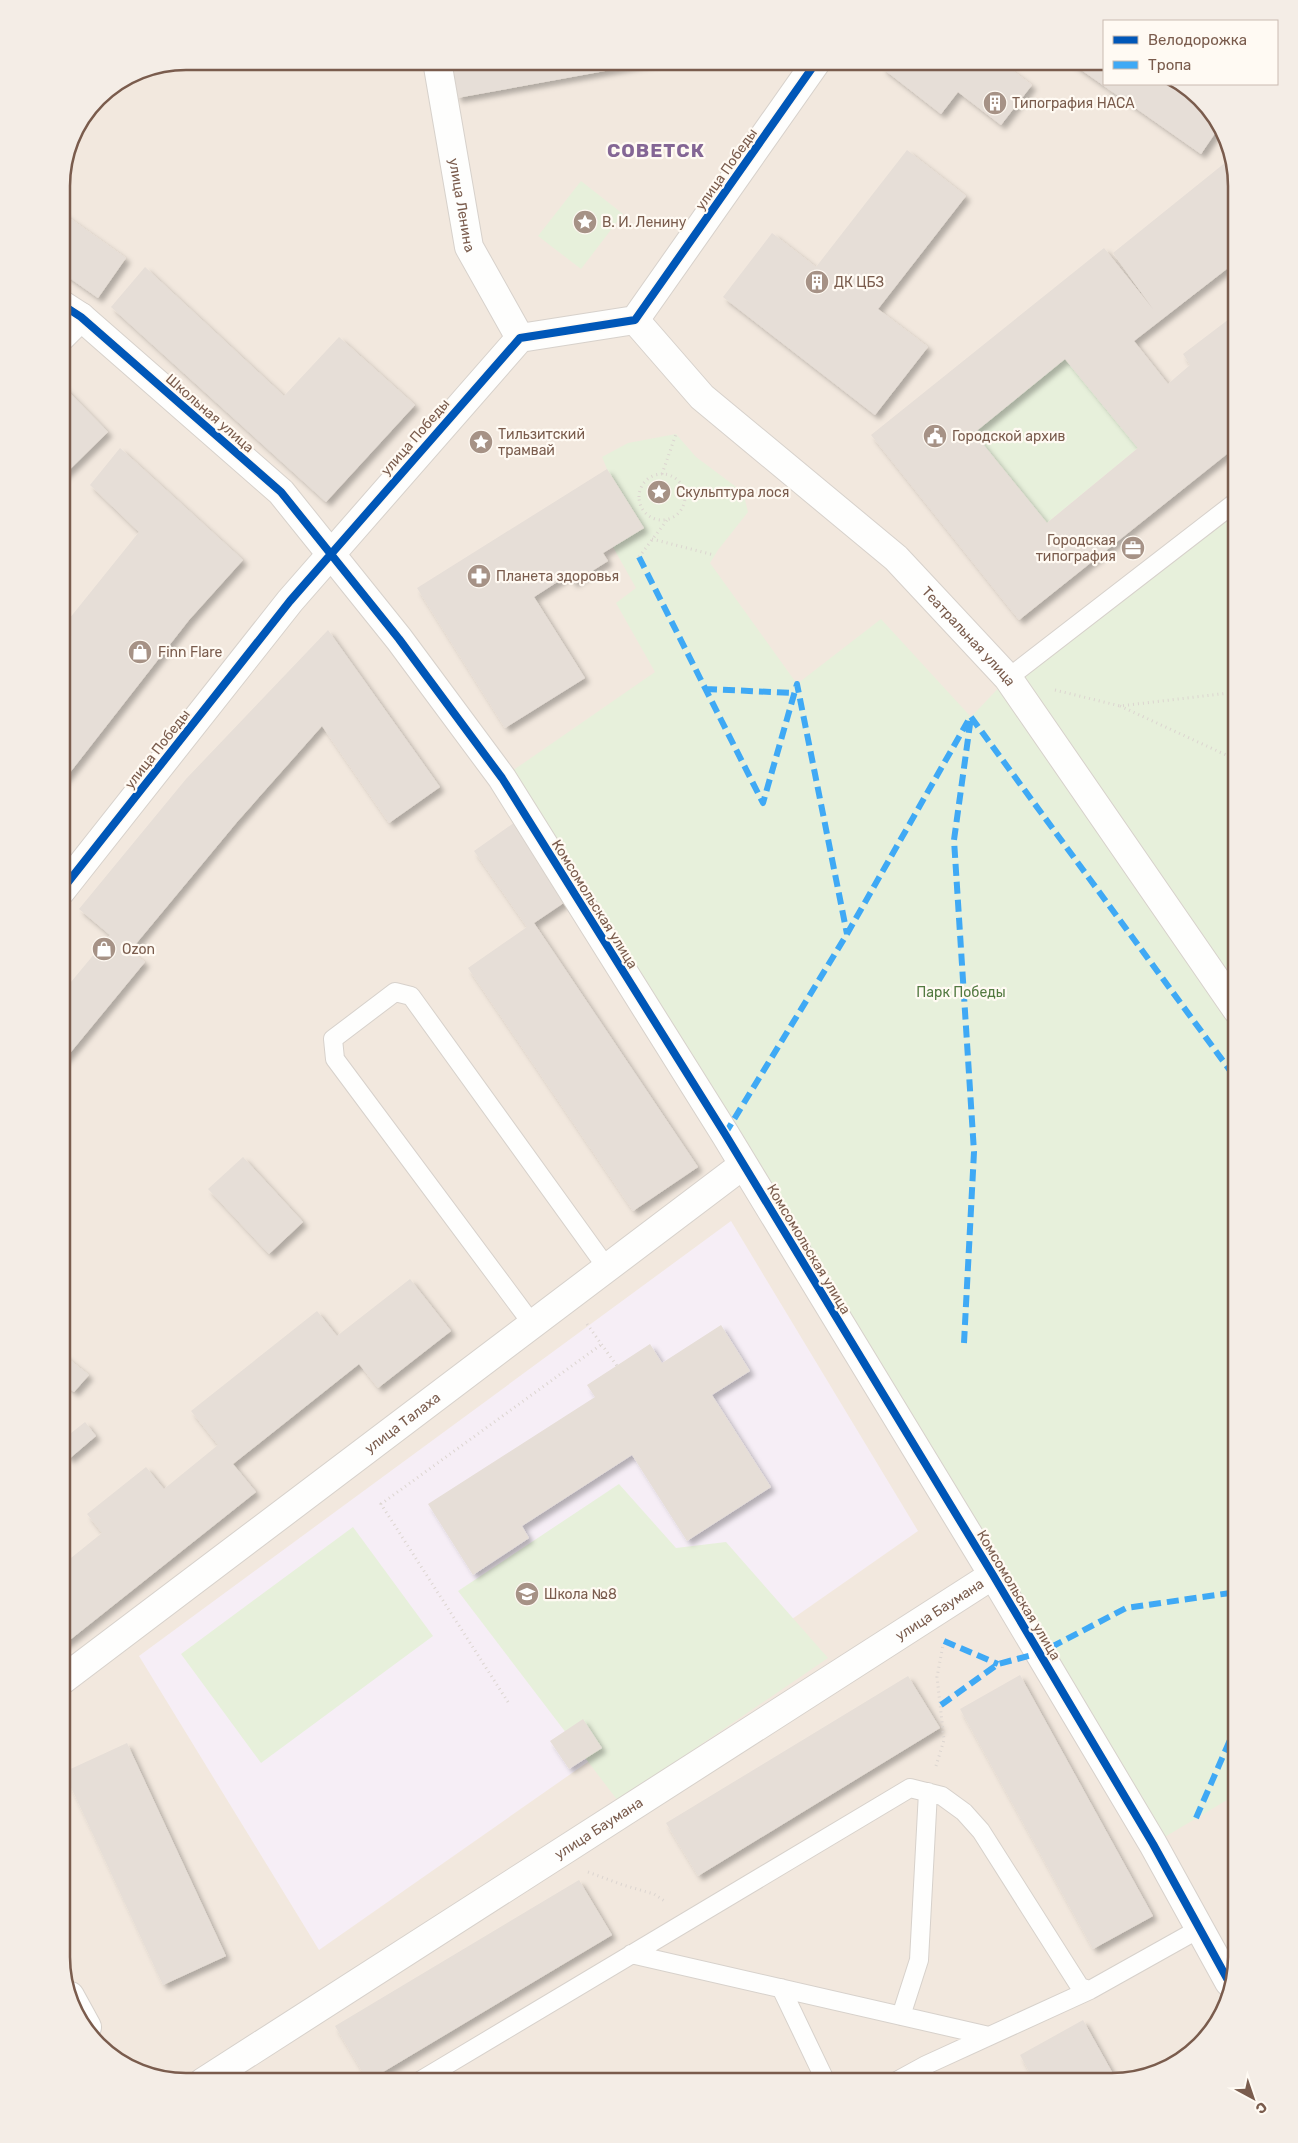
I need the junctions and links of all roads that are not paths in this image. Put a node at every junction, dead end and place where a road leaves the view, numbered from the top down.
1 (439, 70) edge
2 (811, 70) edge
3 (71, 311) edge
4 (635, 320) junction
5 (520, 338) junction
6 (1228, 508) edge
7 (329, 553) junction
8 (1008, 678) junction
9 (70, 880) edge
10 (1228, 997) edge
11 (743, 1165) junction
12 (607, 1268) junction
13 (532, 1325) junction
14 (993, 1575) junction
15 (70, 1674) edge
16 (928, 1792) junction
17 (1199, 1929) junction
18 (632, 1954) junction
19 (1226, 1977) edge
20 (781, 1988) junction
21 (1090, 1990) junction
22 (901, 2016) junction
23 (989, 2036) junction
24 (217, 2073) edge
25 (433, 2073) edge
26 (822, 2073) edge
27 (911, 2073) edge

1 - 5 street, улица Ленина
2 - 4 street, улица Победы
3 - 7 street, Школьная улица
4 - 5 street
4 - 8 street, Театральная улица
5 - 7 street, улица Победы
6 - 8 lane
7 - 9 street, улица Победы
7 - 11 street, Комсомольская улица
8 - 10 street, Театральная улица
11 - 12 street, улица Талаха
11 - 14 street, Комсомольская улица
12 - 13 street, улица Талаха
12 - 13 lane
13 - 15 street, улица Талаха
14 - 17 street, Комсомольская улица
14 - 24 street, улица Баумана
16 - 18 lane
16 - 21 lane
16 - 22 lane
17 - 19 street, Комсомольская улица
17 - 21 lane
18 - 20 lane
18 - 25 lane
20 - 22 lane
20 - 26 lane
21 - 23 lane
22 - 23 lane
23 - 27 lane

